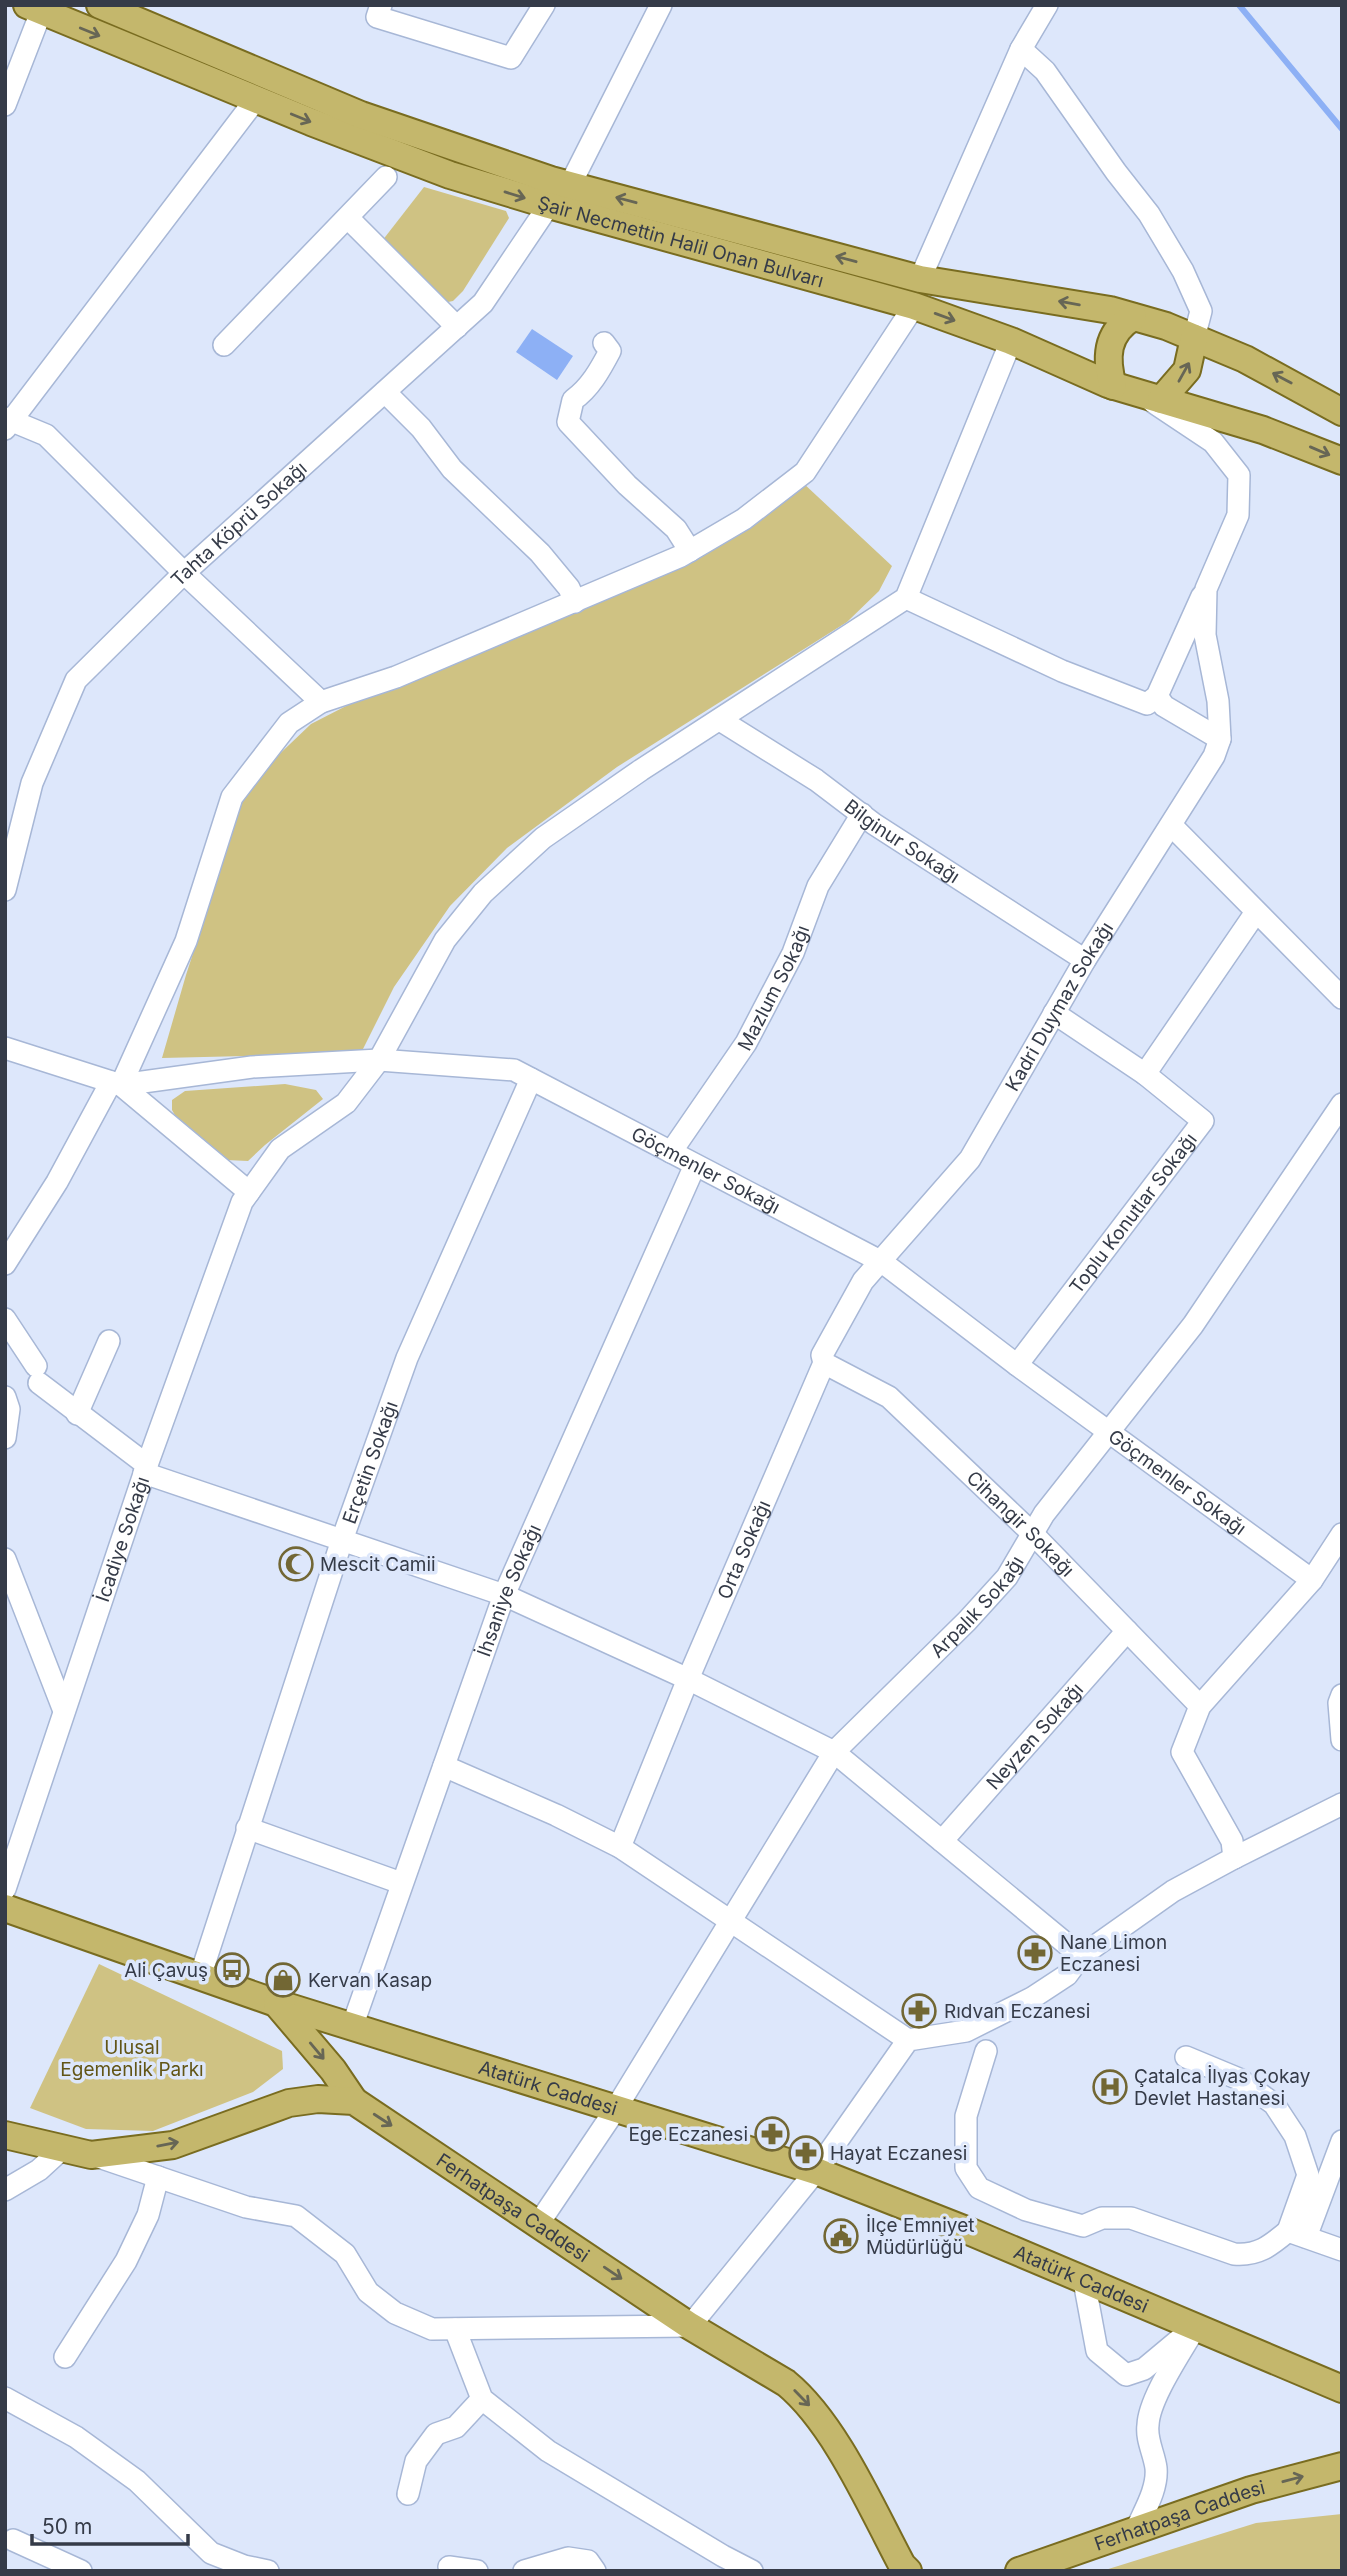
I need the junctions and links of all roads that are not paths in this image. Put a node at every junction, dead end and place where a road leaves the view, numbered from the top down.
1 (100, 5) edge
2 (381, 5) edge
3 (544, 5) edge
4 (661, 5) edge
5 (1046, 5) edge
6 (34, 8) edge
7 (1021, 49) junction
8 (256, 99) junction
9 (5, 105) edge
10 (386, 177) dead end
11 (570, 185) junction
12 (549, 205) junction
13 (348, 218) junction
14 (920, 279) junction
15 (914, 306) junction
16 (1133, 317) junction
17 (457, 327) junction
18 (1194, 338) junction
19 (1011, 341) junction
20 (604, 343) dead end
21 (225, 345) dead end
22 (1113, 386) junction
23 (385, 392) junction
24 (1153, 399) junction
25 (1342, 412) edge
26 (7, 422) edge
27 (1342, 461) edge
28 (690, 551) junction
29 (184, 573) junction
30 (1206, 589) junction
31 (906, 598) junction
32 (575, 602) junction
33 (1157, 696) junction
34 (321, 702) junction
35 (720, 720) junction
36 (1220, 739) junction
37 (862, 814) junction
38 (1171, 825) junction
39 (5, 890) edge
40 (1256, 912) junction
41 (1084, 960) junction
42 (1342, 998) edge
43 (1054, 1013) junction
44 (5, 1048) edge
45 (379, 1060) junction
46 (1145, 1074) junction
47 (531, 1079) junction
48 (116, 1083) junction
49 (1342, 1104) edge
50 (671, 1152) junction
51 (695, 1165) junction
52 (249, 1192) junction
53 (882, 1262) junction
54 (5, 1264) edge
55 (5, 1319) edge
56 (110, 1341) dead end
57 (824, 1363) junction
58 (1017, 1365) junction
59 (5, 1397) edge
60 (76, 1414) junction
61 (1109, 1433) junction
62 (5, 1438) edge
63 (146, 1469) junction
64 (1032, 1533) junction
65 (1342, 1534) edge
66 (342, 1540) junction
67 (5, 1559) edge
68 (1312, 1580) junction
69 (504, 1595) junction
70 (1127, 1630) junction
71 (688, 1679) junction
72 (1342, 1695) edge
73 (1200, 1706) junction
74 (64, 1711) junction
75 (1342, 1740) edge
76 (834, 1752) junction
77 (444, 1766) junction
78 (1342, 1804) edge
79 (247, 1828) junction
80 (942, 1841) junction
81 (620, 1847) junction
82 (1234, 1858) junction
83 (401, 1883) junction
84 (5, 1889) edge
85 (5, 1908) edge
86 (730, 1920) junction
87 (1081, 1956) junction
88 (200, 1977) junction
89 (276, 2003) junction
90 (352, 2027) junction
91 (908, 2040) junction
92 (986, 2051) dead end
93 (1186, 2057) dead end
94 (354, 2101) junction
95 (615, 2110) junction
96 (5, 2135) edge
97 (1342, 2141) edge
98 (63, 2148) junction
99 (91, 2155) junction
100 (816, 2171) junction
101 (159, 2178) junction
102 (1334, 2183) edge
103 (5, 2190) edge
104 (539, 2223) junction
105 (1297, 2234) junction
106 (1342, 2250) edge
107 (1084, 2281) junction
108 (690, 2326) junction
109 (1196, 2326) junction
110 (455, 2329) junction
111 (65, 2357) dead end
112 (1281, 2362) junction
113 (1342, 2374) edge
114 (1342, 2389) edge
115 (5, 2398) edge
116 (482, 2399) junction
117 (1342, 2466) edge
118 (408, 2494) dead end
119 (1136, 2530) junction
120 (13, 2540) dead end
121 (449, 2567) dead end
122 (81, 2571) edge
123 (268, 2571) edge
124 (477, 2571) edge
125 (524, 2571) edge
126 (595, 2571) edge
127 (752, 2571) edge
128 (908, 2571) edge
129 (1019, 2571) edge

1 - 11 main road, Şair Necmettin Halil Onan Bulvarı
2 - 3 street
4 - 11 street
5 - 7 street
6 -> 8 main road, Şair Necmettin Halil Onan Bulvarı
6 - 9 street
7 - 14 street
7 - 18 street
8 -> 12 main road, Şair Necmettin Halil Onan Bulvarı
8 - 26 street
10 - 13 street
14 -> 11 main road, Şair Necmettin Halil Onan Bulvarı
12 - 15 main road, Şair Necmettin Halil Onan Bulvarı
12 - 17 street, Tahta Köprü Sokağı
13 - 17 street
13 - 21 street
16 -> 14 main road, Şair Necmettin Halil Onan Bulvarı
15 -> 19 main road, Şair Necmettin Halil Onan Bulvarı
15 - 28 street
16 - 18 main road, Şair Necmettin Halil Onan Bulvarı
16 - 22 main road
17 - 23 street, Tahta Köprü Sokağı
24 -> 18 main road
25 -> 18 main road, Şair Necmettin Halil Onan Bulvarı
19 - 22 main road, Şair Necmettin Halil Onan Bulvarı
19 - 31 street
20 - 28 street
22 - 24 main road, Şair Necmettin Halil Onan Bulvarı
23 - 29 street, Tahta Köprü Sokağı
23 - 32 street
24 -> 27 main road, Şair Necmettin Halil Onan Bulvarı
24 - 30 street, Kadri Duymaz Sokağı
26 - 29 street
28 - 32 street
29 - 34 street
29 - 39 street, Tahta Köprü Sokağı
30 - 33 street, Kadri Duymaz Sokağı
30 - 36 street, Kadri Duymaz Sokağı
31 - 33 street
31 - 35 street, İcadiye Sokağı
32 - 34 street
33 - 36 street
34 - 48 street
35 - 37 street, Bilginur Sokağı
35 - 45 street, İcadiye Sokağı
36 - 38 street, Kadri Duymaz Sokağı
37 - 41 street, Bilginur Sokağı
37 - 50 street, Mazlum Sokağı
38 - 40 street
38 - 41 street, Kadri Duymaz Sokağı
40 - 42 street
40 - 46 street
41 - 43 street, Kadri Duymaz Sokağı
43 - 46 street, Toplu Konutlar Sokağı
43 - 53 street, Kadri Duymaz Sokağı
44 - 48 street, Göçmenler Sokağı
45 - 47 street, Göçmenler Sokağı
45 - 48 street, Göçmenler Sokağı
45 - 52 street, İcadiye Sokağı
46 - 58 street, Toplu Konutlar Sokağı
47 - 50 street, Göçmenler Sokağı
47 - 66 street, Erçetin Sokağı
48 - 52 street
48 - 54 street
49 - 61 street, Arpalık Sokağı
50 - 51 street, Göçmenler Sokağı
51 - 53 street, Göçmenler Sokağı
51 - 69 street, İhsaniye Sokağı
52 - 63 street, İcadiye Sokağı
53 - 57 street, Orta Sokağı
53 - 58 street, Göçmenler Sokağı
55 - 60 street
56 - 60 street
57 - 64 street, Cihangir Sokağı
57 - 71 street, Orta Sokağı
58 - 61 street, Göçmenler Sokağı
59 - 62 street
60 - 63 street
61 - 64 street, Arpalık Sokağı
61 - 68 street, Göçmenler Sokağı
63 - 66 street
63 - 74 street, İcadiye Sokağı
64 - 70 street, Cihangir Sokağı
64 - 76 street, Arpalık Sokağı
65 - 68 street
66 - 69 street
66 - 79 street, Erçetin Sokağı
67 - 74 street
68 - 73 street
69 - 71 street
69 - 77 street, İhsaniye Sokağı
70 - 73 street, Cihangir Sokağı
70 - 80 street, Neyzen Sokağı
71 - 76 street
71 - 81 street, Orta Sokağı
72 - 75 street
73 - 82 street
74 - 84 street, İcadiye Sokağı
76 - 80 street
76 - 86 street, Arpalık Sokağı
77 - 81 street
77 - 83 street, İhsaniye Sokağı
78 - 82 street
79 - 83 street
79 - 88 street, Erçetin Sokağı
80 - 87 street
81 - 86 street
82 - 87 street
83 - 90 street, İhsaniye Sokağı
85 - 88 main road, Atatürk Caddesi
86 - 91 street
86 - 95 street, Arpalık Sokağı
87 - 91 street
88 - 89 main road, Atatürk Caddesi
89 - 90 main road, Atatürk Caddesi
89 -> 94 main road
90 - 95 main road, Atatürk Caddesi
91 - 100 street
92 - 105 street
93 - 105 street
99 -> 94 main road
94 -> 104 main road, Ferhatpaşa Caddesi
95 - 100 main road, Atatürk Caddesi
95 - 104 street, Arpalık Sokağı
96 - 98 main road
97 - 102 street
98 - 99 main road
98 - 103 street
99 - 101 street
100 - 107 main road, Atatürk Caddesi
100 - 108 street
101 - 110 street
101 - 111 street
102 - 105 street
104 -> 108 main road, Ferhatpaşa Caddesi
105 - 106 street
107 - 109 main road, Atatürk Caddesi
107 - 109 street
108 - 110 street
108 -> 128 main road, Ferhatpaşa Caddesi
109 - 112 main road, Atatürk Caddesi
109 - 119 street
110 - 116 street
112 - 113 main road
112 - 114 main road
115 - 123 street
116 - 118 street
116 - 127 street
119 -> 117 main road, Ferhatpaşa Caddesi
119 - 129 main road, Ferhatpaşa Caddesi
120 - 122 street
121 - 124 street
125 - 126 street

